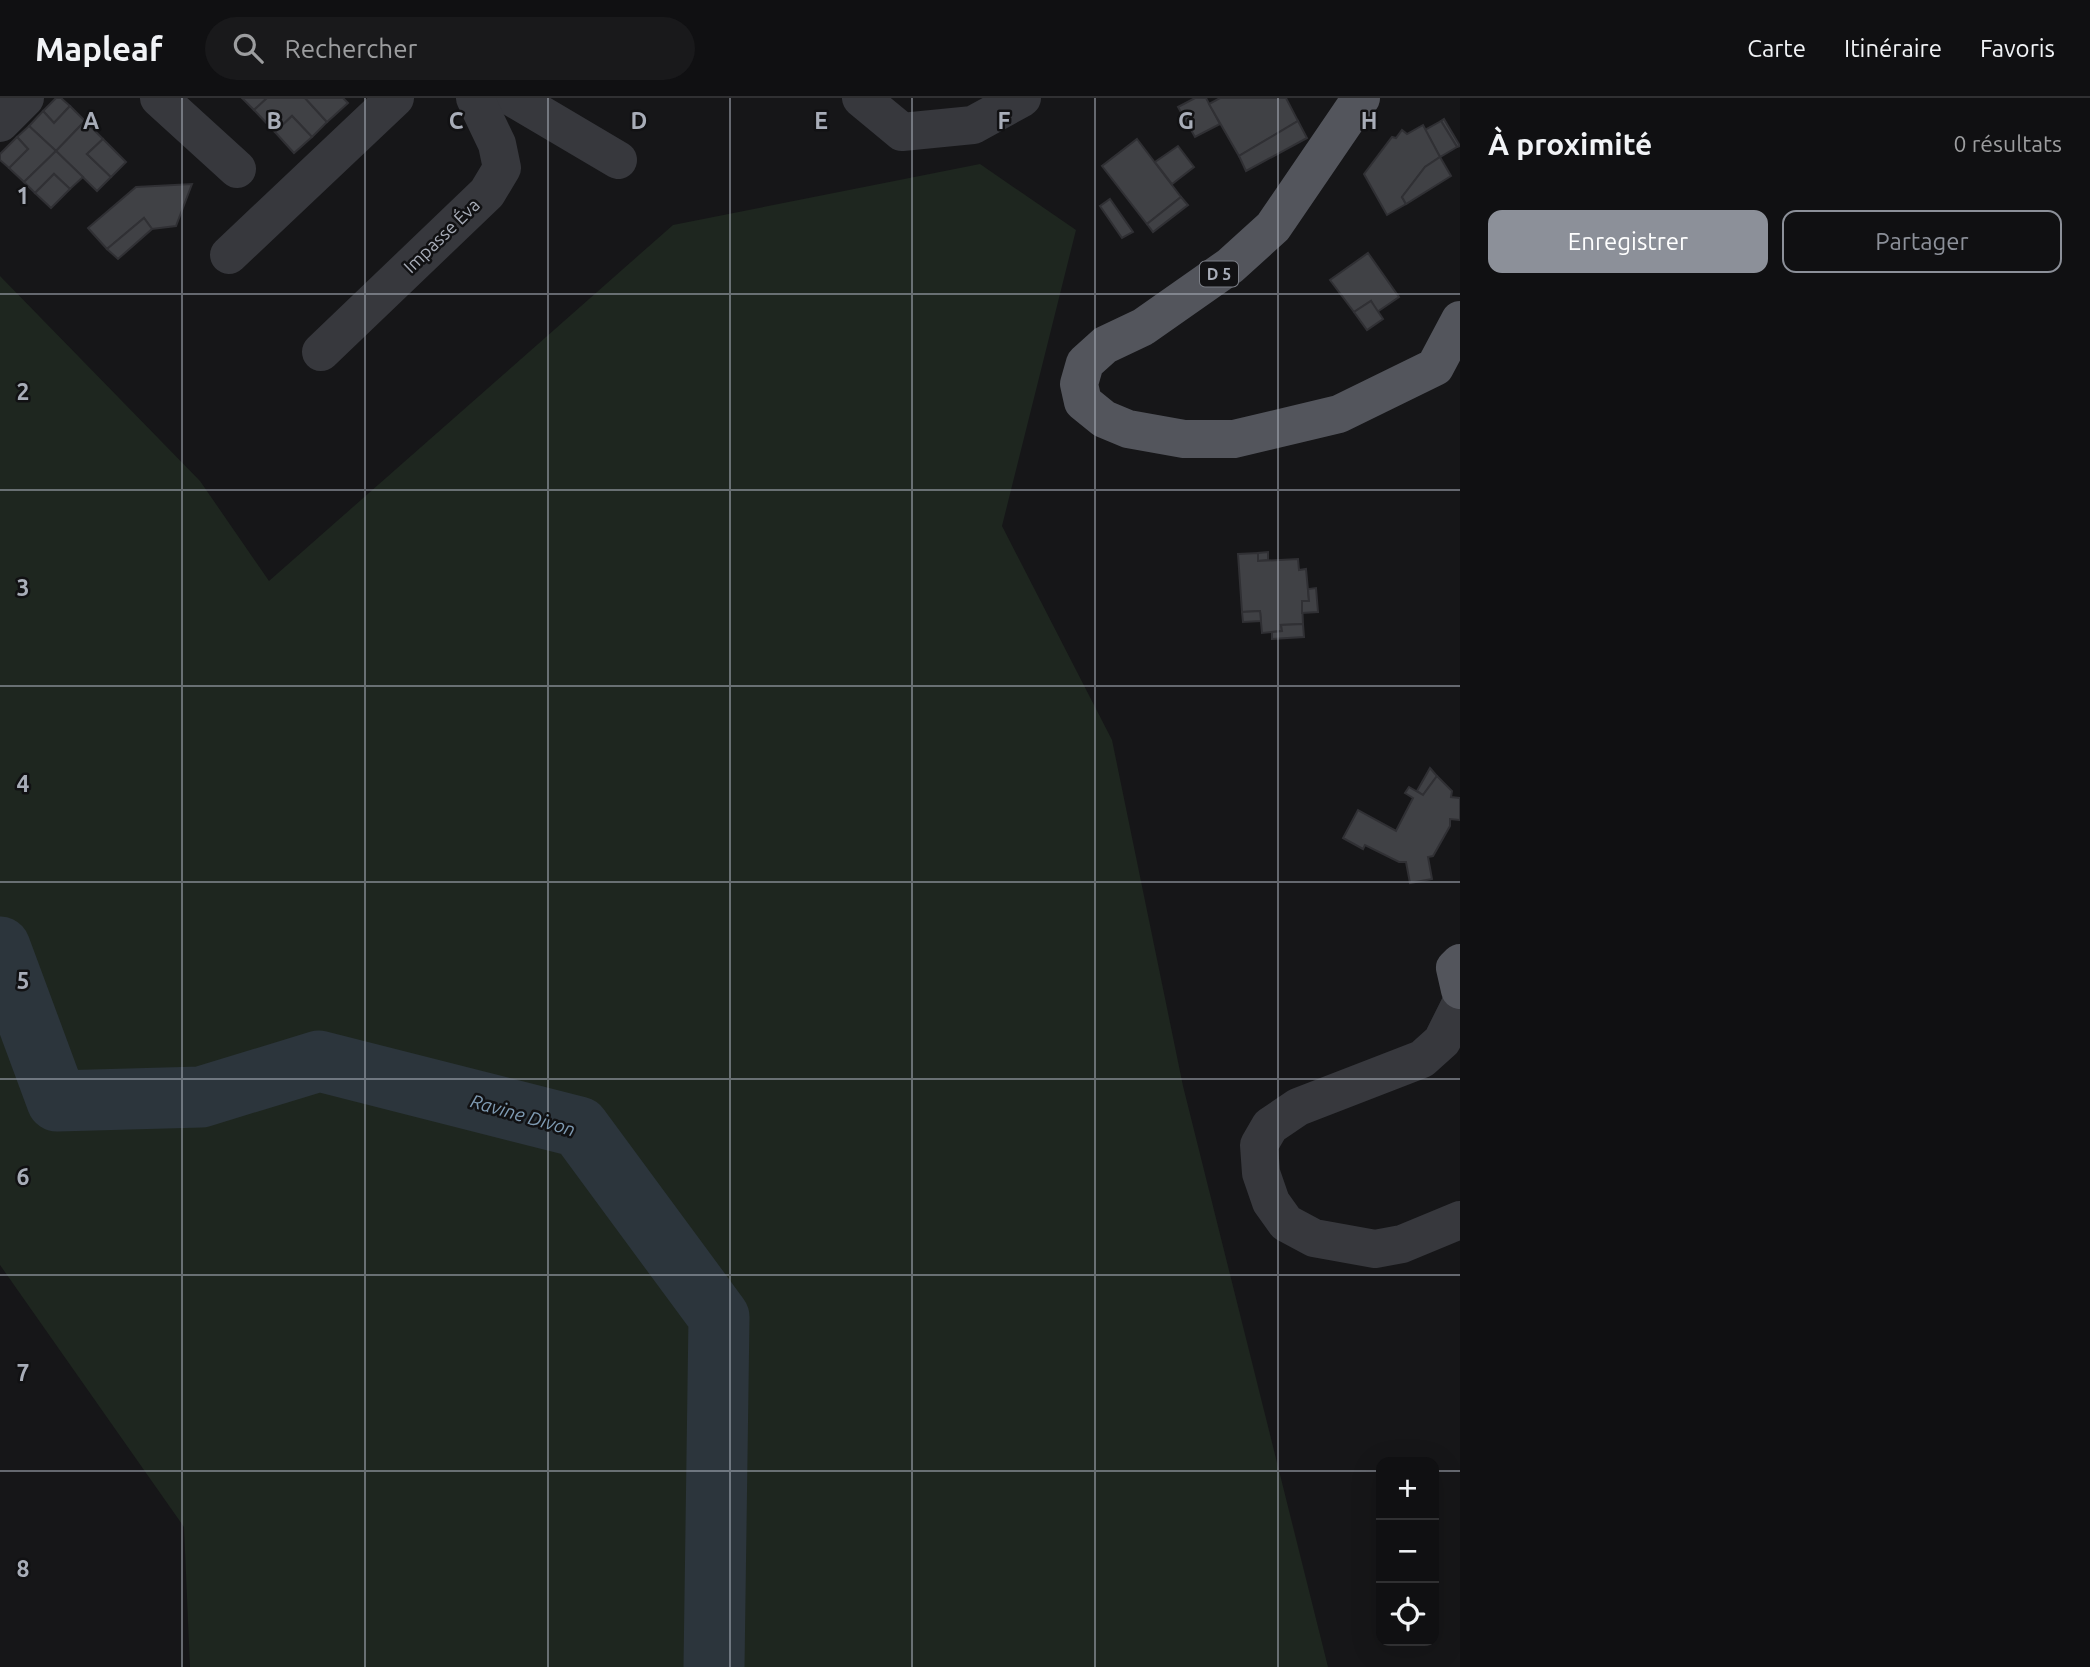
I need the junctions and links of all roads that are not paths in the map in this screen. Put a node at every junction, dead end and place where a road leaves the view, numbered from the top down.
1 (25, 98) edge
2 (159, 98) edge
3 (395, 98) edge
4 (475, 98) edge
5 (513, 98) edge
6 (861, 98) edge
7 (1022, 98) edge
8 (1361, 98) edge
9 (0, 122) edge
10 (618, 160) dead end
11 (237, 170) dead end
12 (229, 255) dead end
13 (1460, 320) edge
14 (321, 352) dead end
15 (1460, 963) edge
16 (1460, 990) edge
17 (1460, 1005) edge
18 (1460, 1220) edge

1 - 9 street
2 - 11 street
3 - 12 street
4 - 14 street, Impasse Éva
5 - 10 street
6 - 7 street
8 - 13 main road, D 5
15 - 16 main road
17 - 18 street

